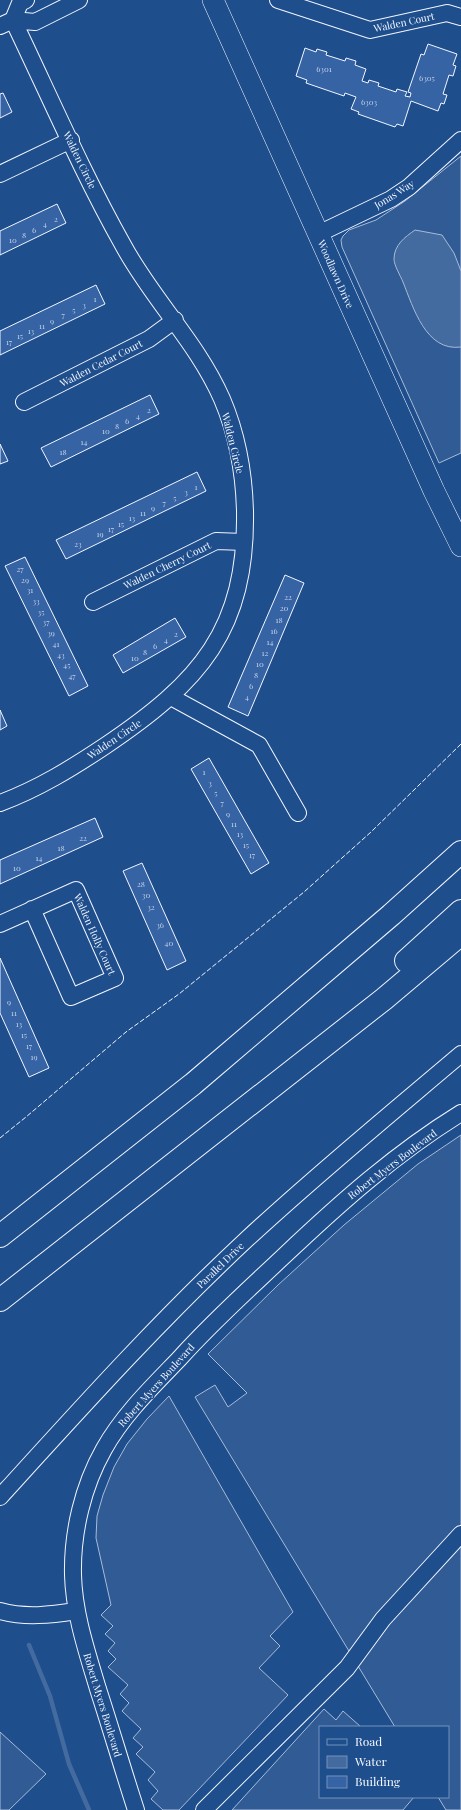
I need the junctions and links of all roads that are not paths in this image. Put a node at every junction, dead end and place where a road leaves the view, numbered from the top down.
1 (26, 0) edge
2 (80, 0) edge
3 (213, 0) edge
4 (278, 0) edge
5 (461, 17) edge
6 (6, 23) edge
7 (71, 140) junction
8 (461, 140) edge
9 (0, 174) edge
10 (318, 234) junction
11 (175, 320) junction
12 (24, 402) dead end
13 (244, 542) junction
14 (461, 546) edge
15 (92, 602) dead end
16 (171, 697) junction
17 (0, 803) edge
18 (298, 813) dead end
19 (461, 842) edge
20 (461, 852) edge
21 (32, 909) junction
22 (461, 911) edge
23 (391, 915) junction
24 (0, 924) edge
25 (461, 934) edge
26 (461, 1054) edge
27 (461, 1113) edge
28 (216, 1131) junction
29 (0, 1236) edge
30 (0, 1300) edge
31 (0, 1497) edge
32 (461, 1534) edge
33 (0, 1611) edge
34 (76, 1611) junction
35 (136, 1810) edge
36 (204, 1810) edge

1 - 6 street
2 - 6 street
3 - 10 main road, Woodlawn Drive
4 - 5 street, Walden Court
6 - 7 street, Walden Circle
7 - 9 street
7 - 11 street, Walden Circle
8 - 10 street, Jonas Way
10 - 14 main road, Woodlawn Drive
11 - 12 street, Walden Cedar Court
11 - 13 street, Walden Circle
13 - 15 street, Walden Cherry Court
13 - 16 street, Walden Circle
16 - 17 street, Walden Circle
16 - 18 street
19 - 23 highway
20 - 23 highway
21 - 21 street, Walden Holly Court
21 - 24 street, Walden Holly Court
22 - 28 highway
23 - 29 highway
25 - 28 highway
26 - 31 street, Parallel Drive
27 - 34 street, Robert Myers Boulevard
28 - 30 highway
32 - 36 street
33 - 34 street
34 - 35 street, Robert Myers Boulevard

